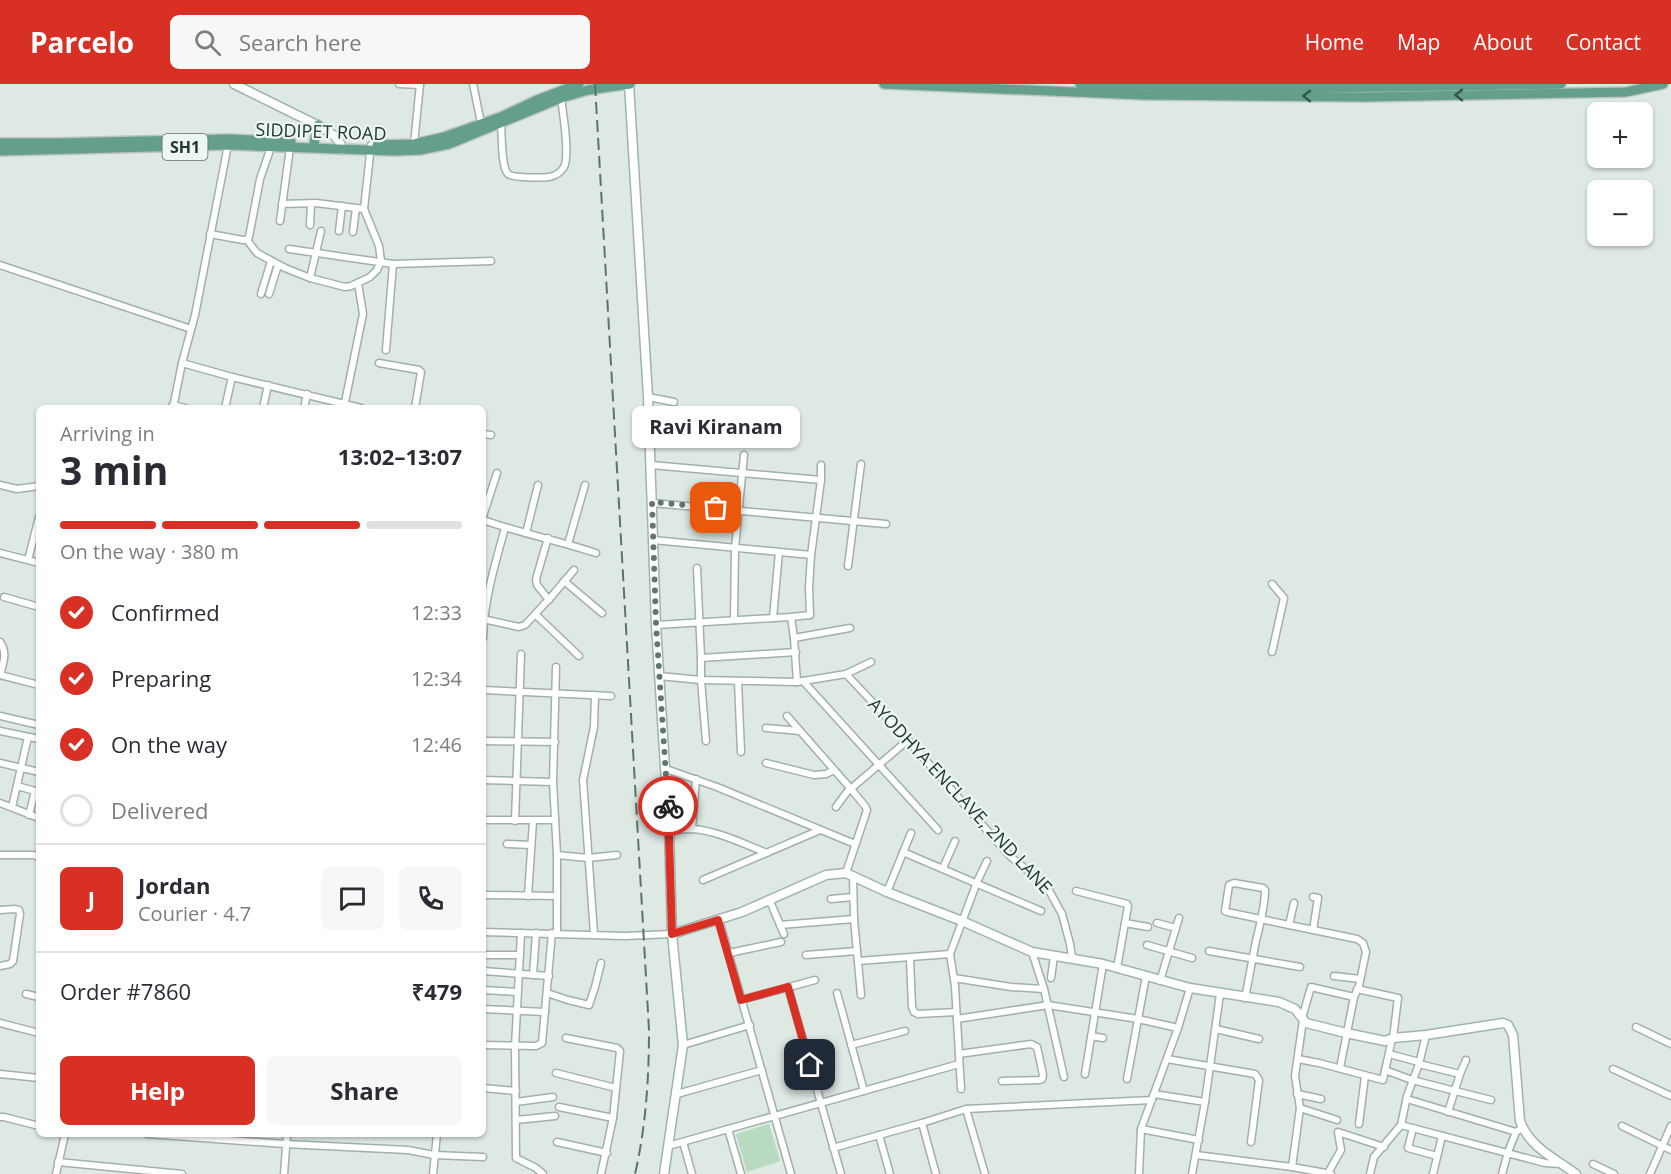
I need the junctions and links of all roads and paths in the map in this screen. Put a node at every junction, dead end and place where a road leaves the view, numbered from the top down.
1 (234, 84) edge
2 (399, 84) edge
3 (420, 84) edge
4 (474, 84) edge
5 (579, 84) edge
6 (629, 84) edge
7 (884, 84) edge
8 (1080, 84) edge
9 (1561, 84) edge
10 (1663, 84) edge
11 (1365, 89) edge
12 (1378, 89) edge
13 (561, 98) junction
14 (481, 123) junction
15 (501, 124) junction
16 (318, 125) junction
17 (0, 142) edge
18 (314, 143) junction
19 (414, 144) junction
20 (228, 146) junction
21 (270, 147) junction
22 (290, 148) junction
23 (342, 148) junction
24 (370, 148) junction
25 (0, 151) edge
26 (282, 204) junction
27 (311, 204) junction
28 (342, 206) junction
29 (356, 208) junction
30 (364, 210) junction
31 (280, 221) dead end
32 (310, 225) dead end
33 (321, 231) dead end
34 (339, 231) dead end
35 (353, 231) dead end
36 (210, 234) junction
37 (247, 240) junction
38 (289, 249) dead end
39 (315, 253) junction
40 (271, 261) junction
41 (381, 261) junction
42 (491, 261) dead end
43 (393, 264) junction
44 (0, 265) edge
45 (278, 265) junction
46 (310, 278) junction
47 (358, 283) junction
48 (261, 294) dead end
49 (269, 294) dead end
50 (191, 330) junction
51 (386, 350) dead end
52 (182, 363) junction
53 (379, 363) dead end
54 (232, 377) junction
55 (268, 385) junction
56 (307, 394) junction
57 (648, 397) junction
58 (674, 402) dead end
59 (172, 405) edge
60 (226, 405) edge
61 (264, 405) edge
62 (305, 405) edge
63 (341, 405) edge
64 (344, 405) edge
65 (416, 405) edge
66 (650, 431) junction
67 (662, 432) dead end
68 (486, 434) edge
69 (491, 435) dead end
70 (744, 455) dead end
71 (861, 464) dead end
72 (651, 465) junction
73 (821, 465) dead end
74 (742, 472) junction
75 (497, 473) dead end
76 (821, 480) junction
77 (585, 484) dead end
78 (0, 485) edge
79 (538, 485) dead end
80 (36, 486) edge
81 (652, 502) junction
82 (486, 508) edge
83 (738, 510) junction
84 (816, 517) junction
85 (486, 519) edge
86 (853, 521) junction
87 (886, 524) dead end
88 (36, 528) edge
89 (505, 528) junction
90 (526, 533) junction
91 (548, 538) junction
92 (653, 540) junction
93 (568, 544) junction
94 (735, 548) junction
95 (779, 552) junction
96 (0, 553) edge
97 (596, 553) dead end
98 (811, 555) junction
99 (28, 560) junction
100 (36, 562) edge
101 (848, 566) dead end
102 (697, 568) dead end
103 (574, 570) dead end
104 (564, 581) junction
105 (1272, 584) dead end
106 (4, 597) dead end
107 (549, 600) junction
108 (486, 604) edge
109 (36, 606) edge
110 (602, 613) dead end
111 (536, 615) junction
112 (791, 617) junction
113 (773, 618) junction
114 (486, 620) edge
115 (734, 620) junction
116 (699, 622) junction
117 (656, 624) junction
118 (850, 628) dead end
119 (794, 638) junction
120 (0, 642) edge
121 (796, 652) junction
122 (1272, 652) dead end
123 (520, 654) dead end
124 (579, 656) dead end
125 (701, 658) junction
126 (871, 662) dead end
127 (556, 667) dead end
128 (846, 674) junction
129 (0, 675) edge
130 (659, 676) junction
131 (700, 680) junction
132 (738, 681) junction
133 (800, 681) junction
134 (36, 684) edge
135 (486, 690) edge
136 (519, 692) junction
137 (556, 694) junction
138 (595, 695) junction
139 (611, 696) dead end
140 (0, 716) edge
141 (787, 716) dead end
142 (36, 724) edge
143 (766, 728) dead end
144 (0, 731) edge
145 (800, 731) junction
146 (28, 736) junction
147 (36, 738) edge
148 (908, 740) junction
149 (486, 741) edge
150 (519, 741) junction
151 (706, 741) dead end
152 (555, 742) junction
153 (741, 752) dead end
154 (0, 763) edge
155 (766, 763) dead end
156 (878, 765) junction
157 (22, 768) junction
158 (666, 769) junction
159 (834, 770) junction
160 (36, 771) edge
161 (696, 779) junction
162 (486, 780) edge
163 (517, 781) junction
164 (553, 782) junction
165 (17, 786) junction
166 (851, 789) junction
167 (36, 792) edge
168 (36, 795) edge
169 (0, 803) edge
170 (12, 807) junction
171 (836, 807) dead end
172 (29, 815) junction
173 (36, 817) edge
174 (486, 820) edge
175 (533, 820) junction
176 (555, 820) junction
177 (515, 821) junction
178 (692, 829) junction
179 (669, 830) junction
180 (820, 830) junction
181 (938, 830) dead end
182 (911, 833) dead end
183 (955, 841) dead end
184 (507, 844) dead end
185 (855, 844) junction
186 (531, 845) junction
187 (903, 852) junction
188 (767, 853) junction
189 (0, 855) edge
190 (557, 855) junction
191 (617, 855) dead end
192 (36, 856) edge
193 (588, 858) junction
194 (987, 861) dead end
195 (943, 868) junction
196 (849, 874) junction
197 (703, 880) dead end
198 (977, 882) junction
199 (1076, 891) dead end
200 (887, 892) junction
201 (486, 895) edge
202 (528, 896) junction
203 (557, 896) junction
204 (852, 897) junction
205 (1312, 897) dead end
206 (831, 899) dead end
207 (769, 900) junction
208 (1294, 903) dead end
209 (0, 910) edge
210 (1041, 911) dead end
211 (1179, 918) dead end
212 (1262, 918) junction
213 (718, 920) junction
214 (854, 920) junction
215 (962, 921) junction
216 (1125, 922) junction
217 (1157, 923) dead end
218 (780, 925) junction
219 (1288, 925) junction
220 (1148, 927) dead end
221 (1176, 928) junction
222 (1313, 930) junction
223 (486, 932) edge
224 (521, 933) junction
225 (536, 933) junction
226 (555, 933) junction
227 (594, 934) junction
228 (672, 934) junction
229 (784, 934) dead end
230 (781, 942) dead end
231 (1147, 945) dead end
232 (857, 951) junction
233 (1209, 951) dead end
234 (1032, 952) junction
235 (1170, 952) junction
236 (729, 953) junction
237 (950, 954) junction
238 (486, 955) edge
239 (520, 955) junction
240 (807, 955) dead end
241 (1054, 956) junction
242 (910, 958) junction
243 (1072, 958) junction
244 (1192, 958) dead end
245 (1252, 959) junction
246 (858, 962) junction
247 (601, 963) dead end
248 (1103, 964) junction
249 (0, 966) edge
250 (1300, 967) dead end
251 (1117, 968) junction
252 (486, 971) edge
253 (519, 973) junction
254 (533, 975) junction
255 (549, 976) junction
256 (1146, 976) junction
257 (1334, 976) dead end
258 (954, 978) junction
259 (1051, 978) dead end
260 (1360, 979) junction
261 (816, 980) dead end
262 (1160, 981) junction
263 (788, 987) junction
264 (1044, 988) junction
265 (1190, 988) junction
266 (1357, 989) junction
267 (486, 990) edge
268 (517, 992) junction
269 (547, 993) junction
270 (837, 993) dead end
271 (26, 994) dead end
272 (1220, 994) junction
273 (861, 995) dead end
274 (36, 996) edge
275 (1354, 997) junction
276 (1245, 998) junction
277 (741, 1000) junction
278 (1048, 1005) junction
279 (486, 1009) edge
280 (516, 1011) junction
281 (545, 1012) junction
282 (1095, 1012) junction
283 (956, 1015) junction
284 (1138, 1019) junction
285 (1303, 1019) junction
286 (0, 1023) edge
287 (750, 1025) junction
288 (1636, 1027) dead end
289 (1178, 1028) junction
290 (1216, 1029) junction
291 (905, 1031) dead end
292 (36, 1032) edge
293 (1346, 1033) junction
294 (1426, 1035) junction
295 (1091, 1036) junction
296 (566, 1038) dead end
297 (1103, 1038) dead end
298 (1393, 1038) junction
299 (1259, 1039) dead end
300 (1671, 1044) edge
301 (486, 1045) edge
302 (851, 1045) junction
303 (683, 1046) junction
304 (515, 1047) junction
305 (958, 1054) junction
306 (1389, 1054) junction
307 (1167, 1059) junction
308 (1298, 1059) junction
309 (1466, 1060) dead end
310 (1419, 1063) junction
311 (959, 1064) junction
312 (1210, 1066) junction
313 (1340, 1068) junction
314 (1613, 1069) dead end
315 (762, 1070) junction
316 (1385, 1070) junction
317 (556, 1073) dead end
318 (0, 1074) edge
319 (1085, 1074) dead end
320 (1460, 1074) junction
321 (1365, 1076) junction
322 (1064, 1077) dead end
323 (36, 1078) edge
324 (1127, 1079) dead end
325 (1412, 1080) junction
326 (1002, 1081) dead end
327 (486, 1088) edge
328 (616, 1088) junction
329 (961, 1089) dead end
330 (1455, 1090) junction
331 (516, 1091) junction
332 (864, 1091) junction
333 (677, 1094) junction
334 (1297, 1094) junction
335 (1671, 1096) edge
336 (553, 1097) dead end
337 (1153, 1097) junction
338 (1321, 1099) dead end
339 (1407, 1099) junction
340 (1491, 1101) dead end
341 (516, 1102) junction
342 (1205, 1102) junction
343 (821, 1103) junction
344 (559, 1107) dead end
345 (1300, 1108) junction
346 (966, 1109) junction
347 (1449, 1112) junction
348 (555, 1116) dead end
349 (774, 1116) junction
350 (0, 1117) edge
351 (613, 1118) junction
352 (516, 1120) junction
353 (1337, 1120) dead end
354 (922, 1123) junction
355 (1359, 1124) dead end
356 (36, 1125) edge
357 (1401, 1125) junction
358 (1622, 1126) dead end
359 (1671, 1126) edge
360 (1413, 1128) junction
361 (728, 1129) junction
362 (1141, 1129) junction
363 (1519, 1130) junction
364 (879, 1135) junction
365 (1442, 1136) junction
366 (63, 1137) edge
367 (196, 1137) edge
368 (286, 1137) edge
369 (437, 1137) edge
370 (1199, 1140) junction
371 (557, 1142) dead end
372 (684, 1142) junction
373 (1251, 1142) dead end
374 (285, 1144) junction
375 (668, 1146) junction
376 (1662, 1146) junction
377 (833, 1148) junction
378 (1384, 1148) junction
379 (1671, 1150) edge
380 (1508, 1152) junction
381 (607, 1153) junction
382 (434, 1155) junction
383 (1196, 1155) junction
384 (1437, 1156) junction
385 (483, 1157) dead end
386 (58, 1162) junction
387 (1562, 1164) junction
388 (1593, 1164) dead end
389 (1292, 1167) junction
390 (165, 1173) edge
391 (1573, 1173) edge
392 (56, 1174) edge
393 (182, 1174) edge
394 (284, 1174) edge
395 (433, 1174) edge
396 (543, 1174) edge
397 (601, 1174) edge
398 (664, 1174) edge
399 (692, 1174) edge
400 (741, 1174) edge
401 (791, 1174) edge
402 (841, 1174) edge
403 (890, 1174) edge
404 (936, 1174) edge
405 (985, 1174) edge
406 (1139, 1174) edge
407 (1192, 1174) edge
408 (1329, 1174) edge
409 (1370, 1174) edge
410 (1433, 1174) edge
411 (1502, 1174) edge
412 (1614, 1174) edge
413 (1650, 1174) edge

1 - 16 street
2 - 3 street
3 - 19 street
4 - 14 street
5 - 14 main road, SIDDIPET ROAD / SH1
6 - 13 main road, SIDDIPET ROAD / SH1
6 - 57 street
11 -> 7 main road
8 - 11 main road
9 - 12 main road
10 -> 12 main road
11 - 12 main road
13 - 15 main road, SIDDIPET ROAD / SH1
13 - 15 street
14 - 19 main road, SIDDIPET ROAD / SH1
15 - 24 main road, SIDDIPET ROAD / SH1
16 - 18 main road
16 - 23 street
17 - 18 main road, SIDDIPET ROAD / SH1
18 - 23 main road, SIDDIPET ROAD / SH1
19 - 24 main road, SIDDIPET ROAD / SH1
20 - 21 main road, SIDDIPET ROAD / SH1
20 - 25 main road, SIDDIPET ROAD / SH1
20 - 36 street
21 - 22 main road, SIDDIPET ROAD / SH1
21 - 37 street
22 - 23 main road, SIDDIPET ROAD / SH1
22 - 26 street
23 - 24 main road, SIDDIPET ROAD / SH1
24 - 30 street
26 - 27 street
26 - 31 street
27 - 28 street
27 - 32 street
28 - 29 street
28 - 34 street
29 - 30 street
29 - 35 street
30 - 41 street
33 - 39 street
36 - 37 street
36 - 50 street
37 - 40 street
38 - 39 street
39 - 41 street
39 - 46 street
40 - 45 street
40 - 48 street
41 - 43 street
41 - 47 street
42 - 43 street
43 - 51 street
44 - 50 street
45 - 46 street
45 - 49 street
46 - 47 street
47 - 64 street
50 - 52 street
52 - 54 street
52 - 59 street
53 - 65 street
54 - 55 street
54 - 60 street
55 - 56 street
55 - 61 street
56 - 62 street
56 - 63 street
57 - 58 street
57 - 66 street
66 - 67 street
66 - 72 street
68 - 69 street
70 - 74 street
71 - 86 street
72 - 74 street
72 - 81 street
73 - 76 street
74 - 76 street
74 - 83 street
75 - 82 street
76 - 84 street
77 - 93 street
78 - 80 street
79 - 90 street
81 - 83 street
81 - 92 street
83 - 84 street
83 - 94 street
84 - 86 street
84 - 98 street
85 - 89 street
86 - 87 street
86 - 101 street
88 - 99 street
89 - 90 street
89 - 108 street
90 - 91 street
91 - 93 street
91 - 107 street
92 - 94 street
92 - 117 street
93 - 97 street
94 - 95 street
94 - 115 street
95 - 98 street
95 - 113 street
96 - 99 street
98 - 112 street
99 - 100 street
102 - 116 street
103 - 104 street
104 - 107 street
104 - 110 street
105 - 122 street
106 - 109 street
107 - 111 street
111 - 114 street
111 - 124 street
112 - 113 street
112 - 119 street
113 - 115 street
115 - 116 street
116 - 117 street
116 - 125 street
117 - 130 street
118 - 119 street
119 - 121 street
120 - 129 street
121 - 125 street
121 - 133 street
123 - 136 street
125 - 131 street
126 - 128 street
127 - 137 street
128 - 133 street
128 - 148 street, AYODHYA ENCLAVE, 2ND LANE
129 - 134 street
130 - 131 street
130 - 158 street
131 - 132 street
131 - 151 street
132 - 133 street
132 - 153 street
133 - 156 street
135 - 136 street
136 - 137 street
136 - 150 street
137 - 138 street
137 - 152 street
138 - 139 street
138 - 193 street
140 - 142 street
141 - 145 street
143 - 145 street
144 - 146 street
145 - 159 street
146 - 147 street
146 - 157 street
148 - 156 street
148 - 243 street, AYODHYA ENCLAVE, 2ND LANE
149 - 150 street
150 - 152 street
150 - 163 street
152 - 164 street
154 - 157 street
155 - 159 street
156 - 166 street
156 - 181 street
157 - 160 street
157 - 165 street
158 - 161 street
158 - 179 street
159 - 166 street
161 - 178 street
161 - 180 street
162 - 163 street
163 - 164 street
163 - 177 street
164 - 176 street
165 - 167 street
165 - 170 street
166 - 171 street
166 - 185 street
168 - 172 street
169 - 170 street
170 - 172 street
172 - 173 street
174 - 177 street
175 - 176 street
175 - 177 street
175 - 186 street
176 - 190 street
178 - 179 street
178 - 188 street
179 - 228 street
180 - 185 street
180 - 188 street
182 - 187 street
183 - 195 street
184 - 186 street
185 - 196 street
186 - 202 street
187 - 195 street
187 - 200 street
188 - 197 street
189 - 192 street
190 - 193 street
190 - 203 street
191 - 193 street
193 - 227 street
194 - 198 street
195 - 198 street
196 - 200 street
196 - 204 street
196 - 207 street
198 - 210 street
198 - 215 street
199 - 216 street
200 - 215 street
201 - 202 street
202 - 203 street
203 - 226 street
204 - 206 street
204 - 214 street
205 - 222 street
207 - 213 street
207 - 218 street
208 - 219 street
209 - 249 street
211 - 221 street
212 - 212 street
212 - 219 street
212 - 245 street
213 - 228 street
213 - 236 street
214 - 218 street
214 - 232 street
215 - 234 street
215 - 237 street
216 - 220 street
216 - 251 street
217 - 221 street
218 - 229 street
219 - 222 street
221 - 235 street
222 - 260 street
223 - 224 street
224 - 225 street
224 - 239 street
225 - 226 street
225 - 254 street
226 - 227 street
226 - 255 street
227 - 228 street
228 - 303 street
230 - 236 street
231 - 235 street
232 - 240 street
232 - 246 street
233 - 245 street
234 - 241 street
234 - 264 street
235 - 244 street
235 - 262 street
236 - 277 street
237 - 242 street
237 - 258 street
238 - 239 street
239 - 253 street
241 - 243 street
241 - 259 street
242 - 246 street
242 - 283 street
243 - 248 street
245 - 250 street
245 - 276 street
246 - 273 street
247 - 269 street
248 - 251 street
248 - 282 street
251 - 256 street
252 - 253 street
253 - 254 street
253 - 268 street
254 - 255 street
255 - 269 street
256 - 262 street
256 - 284 street
257 - 260 street
258 - 264 street
258 - 283 street
260 - 266 street
261 - 263 street
262 - 265 street
263 - 277 street
263 - 343 street
264 - 278 street
265 - 272 street
265 - 289 street
266 - 275 street
266 - 298 street
267 - 268 street
268 - 280 street
269 - 281 street
270 - 302 street
271 - 274 street
272 - 276 street
272 - 290 street
275 - 285 street
275 - 293 street
276 - 285 street
277 - 287 street
278 - 282 street
278 - 283 street
278 - 322 street
279 - 280 street
280 - 281 street
280 - 304 street
281 - 304 street
282 - 284 street
282 - 295 street
283 - 305 street
284 - 289 street
284 - 324 street
285 - 293 street
285 - 308 street
286 - 292 street
287 - 303 street
287 - 315 street
288 - 300 street
289 - 307 street
290 - 299 street
290 - 312 street
291 - 302 street
293 - 298 street
293 - 313 street
294 - 298 street
294 - 310 street
294 - 363 street
295 - 297 street
295 - 319 street
296 - 328 street
298 - 306 street
301 - 304 street
302 - 332 street
303 - 333 street
304 - 331 street
305 - 311 street
305 - 326 street
306 - 310 street
306 - 316 street
307 - 312 street
307 - 337 street
308 - 313 street
308 - 334 street
309 - 320 street
310 - 320 street
310 - 325 street
311 - 329 street
311 - 332 street
312 - 342 street
312 - 373 street
313 - 321 street
314 - 335 street
315 - 333 street
315 - 349 street
316 - 321 street
316 - 325 street
317 - 328 street
318 - 323 street
320 - 330 street
321 - 355 street
325 - 330 street
325 - 339 street
327 - 331 street
328 - 351 street
330 - 340 street
330 - 347 street
331 - 341 street
332 - 343 street
333 - 375 street
334 - 338 street
334 - 345 street
336 - 341 street
337 - 342 street
337 - 346 street
337 - 362 street
339 - 347 street
339 - 357 street
341 - 352 street
342 - 370 street
343 - 349 street
343 - 377 street
344 - 351 street
345 - 353 street
345 - 389 street
346 - 354 street
346 - 405 street
347 - 363 street
348 - 352 street
349 - 361 street
349 - 401 street
350 - 356 street
351 - 381 street
352 - 396 street
354 - 364 street
354 - 404 street
357 - 360 street
357 - 378 street
358 - 376 street
359 - 376 street
360 - 365 street
360 - 384 street
361 - 372 street
361 - 400 street
362 - 370 street
362 - 406 street
363 - 380 street
363 - 387 street
364 - 377 street
364 - 403 street
365 - 380 street
365 - 384 street
366 - 386 street
367 - 374 street
368 - 374 street
369 - 382 street
370 - 383 street
371 - 381 street
372 - 375 street
372 - 399 street
374 - 382 street
374 - 394 street
375 - 398 street
376 - 379 street
376 - 413 street
377 - 402 street
378 - 408 street
378 - 409 street
380 - 387 street
380 - 411 street
381 - 397 street
382 - 385 street
382 - 395 street
383 - 389 street
383 - 407 street
384 - 410 street
386 - 390 street
386 - 392 street
387 - 391 street
388 - 412 street
389 - 408 street
390 - 393 street

